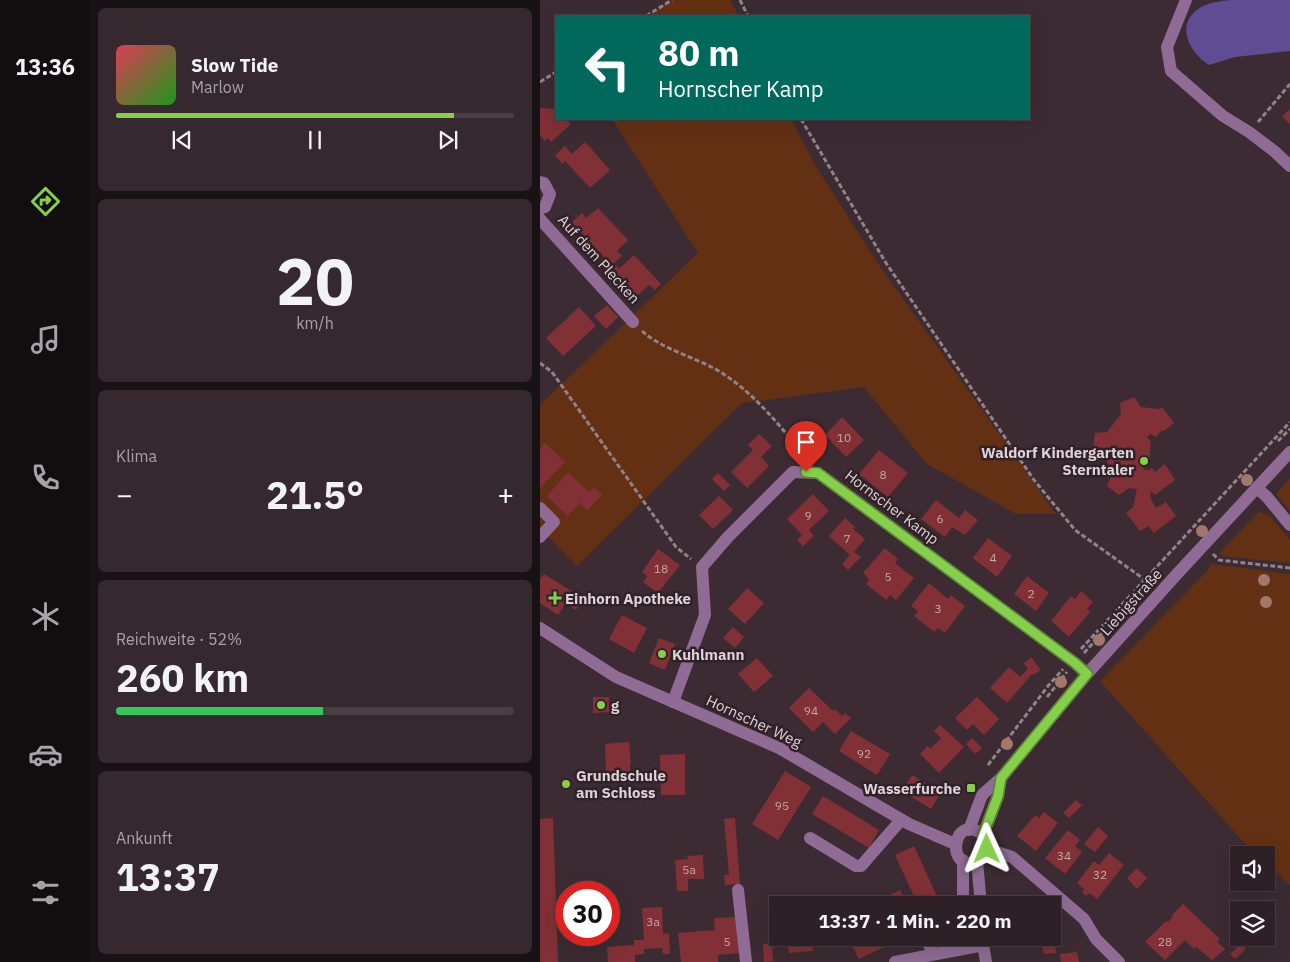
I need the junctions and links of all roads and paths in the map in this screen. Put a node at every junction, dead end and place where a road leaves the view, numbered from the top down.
1 (672, 0) edge
2 (740, 0) edge
3 (1186, 0) edge
4 (648, 15) edge
5 (748, 15) edge
6 (555, 73) edge
7 (540, 82) edge
8 (1290, 84) edge
9 (803, 120) edge
10 (1249, 132) junction
11 (1290, 166) edge
12 (540, 182) edge
13 (540, 209) edge
14 (540, 219) edge
15 (633, 322) joint
16 (540, 363) edge
17 (1290, 422) edge
18 (1290, 452) edge
19 (818, 473) junction
20 (1257, 488) junction
21 (540, 508) edge
22 (1290, 526) edge
23 (540, 537) edge
24 (1214, 555) dead end
25 (702, 567) junction
26 (1290, 568) edge
27 (1146, 579) junction
28 (1161, 592) junction
29 (540, 628) edge
30 (1071, 660) junction
31 (1087, 674) junction
32 (673, 702) junction
33 (988, 765) dead end
34 (1001, 778) junction
35 (901, 820) junction
36 (969, 830) junction
37 (983, 835) junction
38 (810, 838) dead end
39 (955, 844) junction
40 (987, 849) junction
41 (963, 860) junction
42 (977, 861) junction
43 (738, 890) dead end
44 (963, 896) edge
45 (980, 896) edge
46 (930, 946) edge
47 (964, 946) edge
48 (984, 946) edge
49 (934, 954) junction
50 (746, 962) edge
51 (895, 962) edge
52 (986, 962) edge
53 (1119, 962) edge

1 - 4 path
2 - 5 path
3 - 10 street
6 - 7 path
8 - 10 path
9 - 27 path
10 - 11 street
12 - 13 street, Auf dem Plecken
14 - 15 street, Auf dem Plecken
15 - 19 path
16 - 25 path
17 - 27 path
18 - 20 street, Liebigstraße
19 - 25 street
19 - 30 street, Hornscher Kamp
20 - 22 street
20 - 28 street, Liebigstraße
21 - 23 street
24 - 26 path
25 - 32 street
27 - 28 path
27 - 30 path
28 - 31 street, Liebigstraße
29 - 32 street, Hornscher Weg
30 - 31 street, Hornscher Kamp
30 - 33 path
31 - 34 street, Liebigstraße
32 - 35 street, Hornscher Weg
34 - 36 street, Liebigstraße
34 - 37 street, Liebigstraße
35 - 38 street
35 - 39 street, Hornscher Weg
36 - 37 street
36 - 39 street, Liebigstraße
37 - 40 street
39 - 41 street
40 - 42 street
40 - 53 street
41 - 42 street
41 - 44 street
42 - 45 street
43 - 50 street
46 - 49 street
47 - 49 street
48 - 52 street
49 - 51 street

